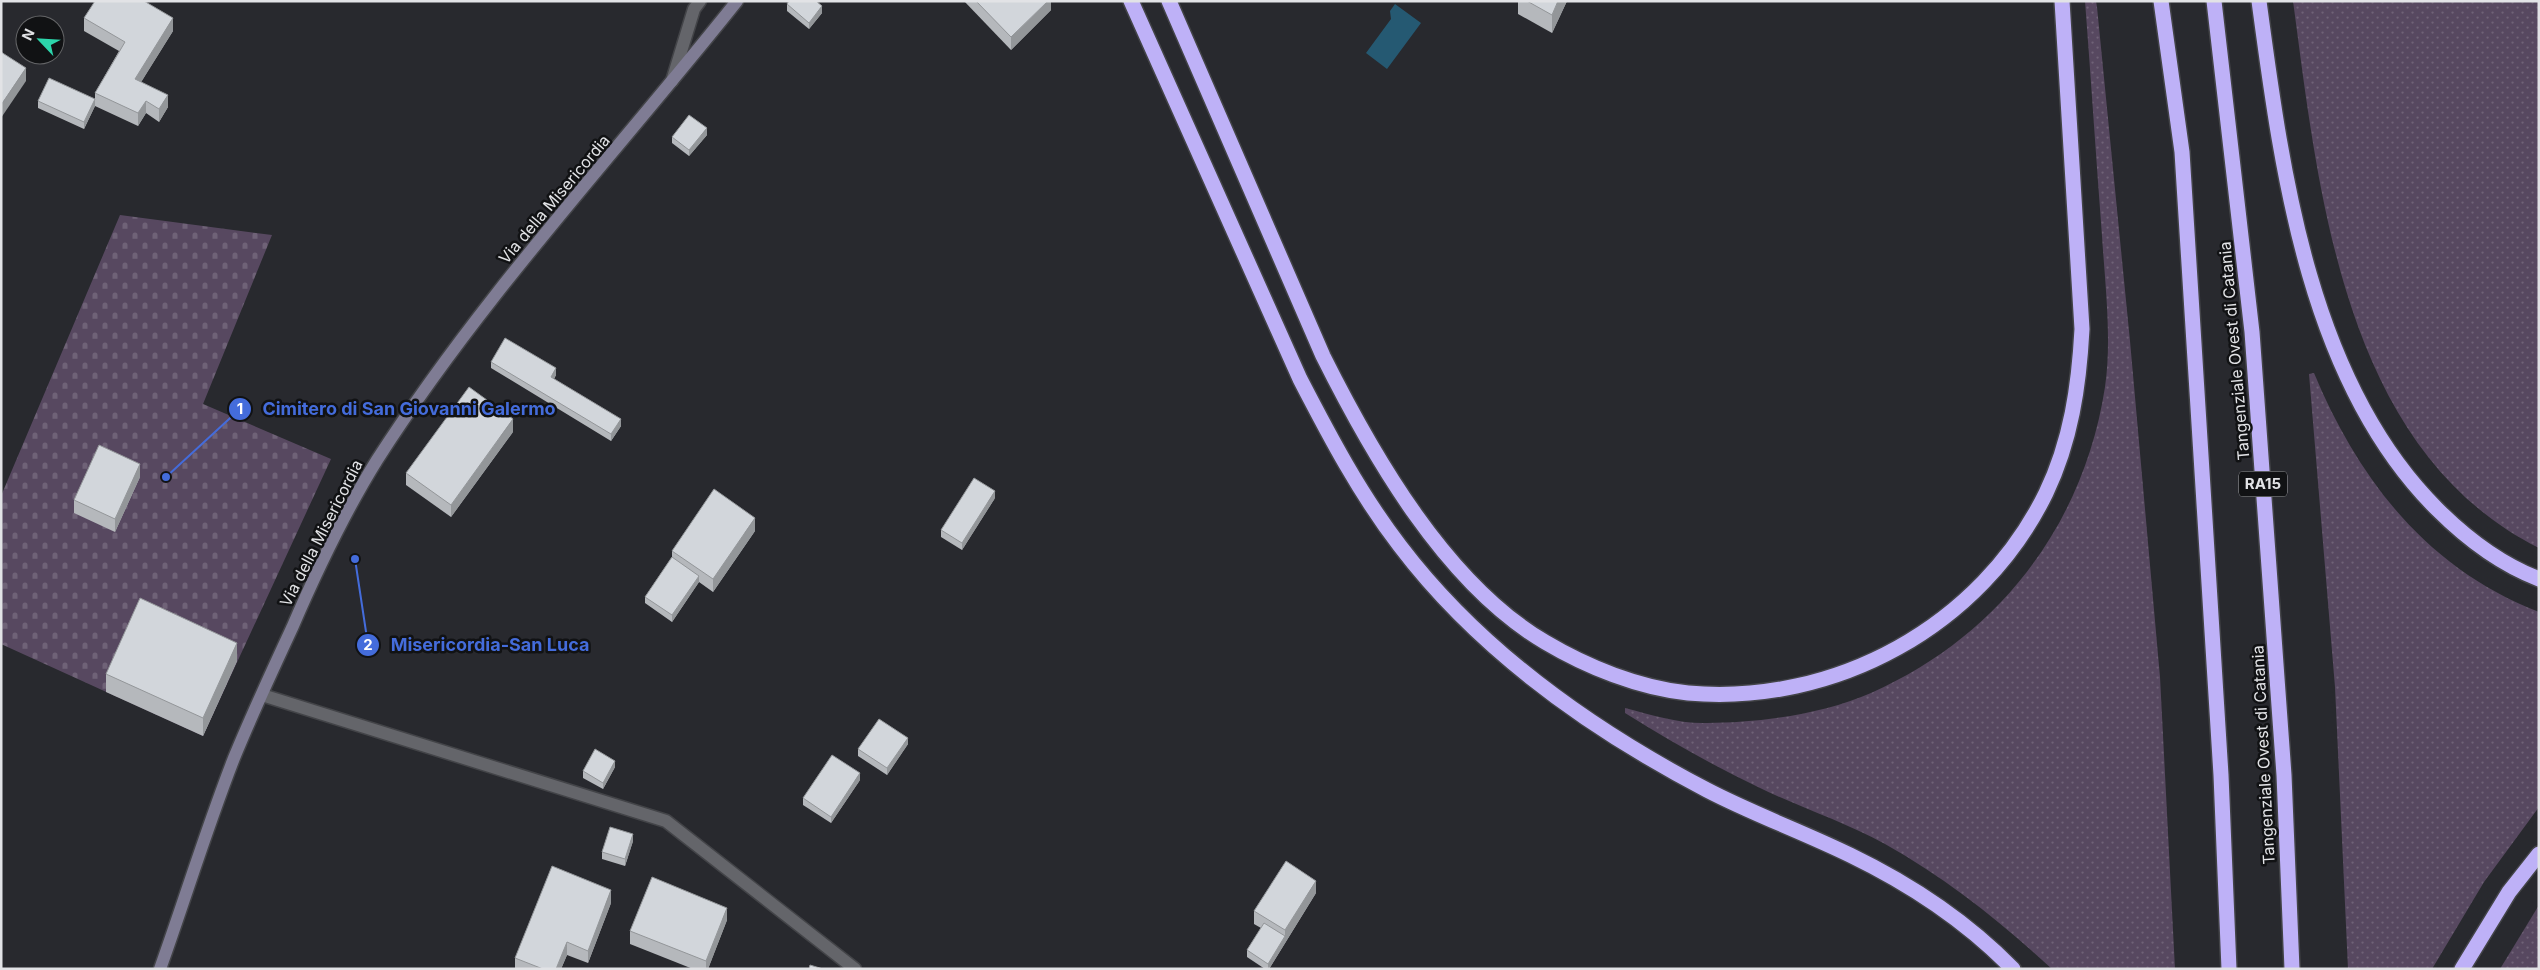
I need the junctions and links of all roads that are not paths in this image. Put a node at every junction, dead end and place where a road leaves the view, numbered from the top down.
1 (700, 1) edge
2 (737, 1) edge
3 (1131, 1) edge
4 (1169, 1) edge
5 (2062, 1) edge
6 (2161, 1) edge
7 (2214, 1) edge
8 (2258, 1) edge
9 (670, 85) junction
10 (2539, 579) edge
11 (262, 695) junction
12 (2539, 854) edge
13 (160, 969) edge
14 (855, 969) edge
15 (2013, 969) edge
16 (2229, 969) edge
17 (2292, 969) edge
18 (2462, 969) edge

1 - 9 street
2 - 9 main road, Via della Misericordia
3 - 15 highway
4 - 5 highway
6 - 16 highway
7 - 17 highway, Tangenziale Ovest di Catania / RA15
8 - 10 highway
9 - 11 main road, Via della Misericordia
11 - 13 main road, Via della Misericordia
11 - 14 street
12 - 18 highway

